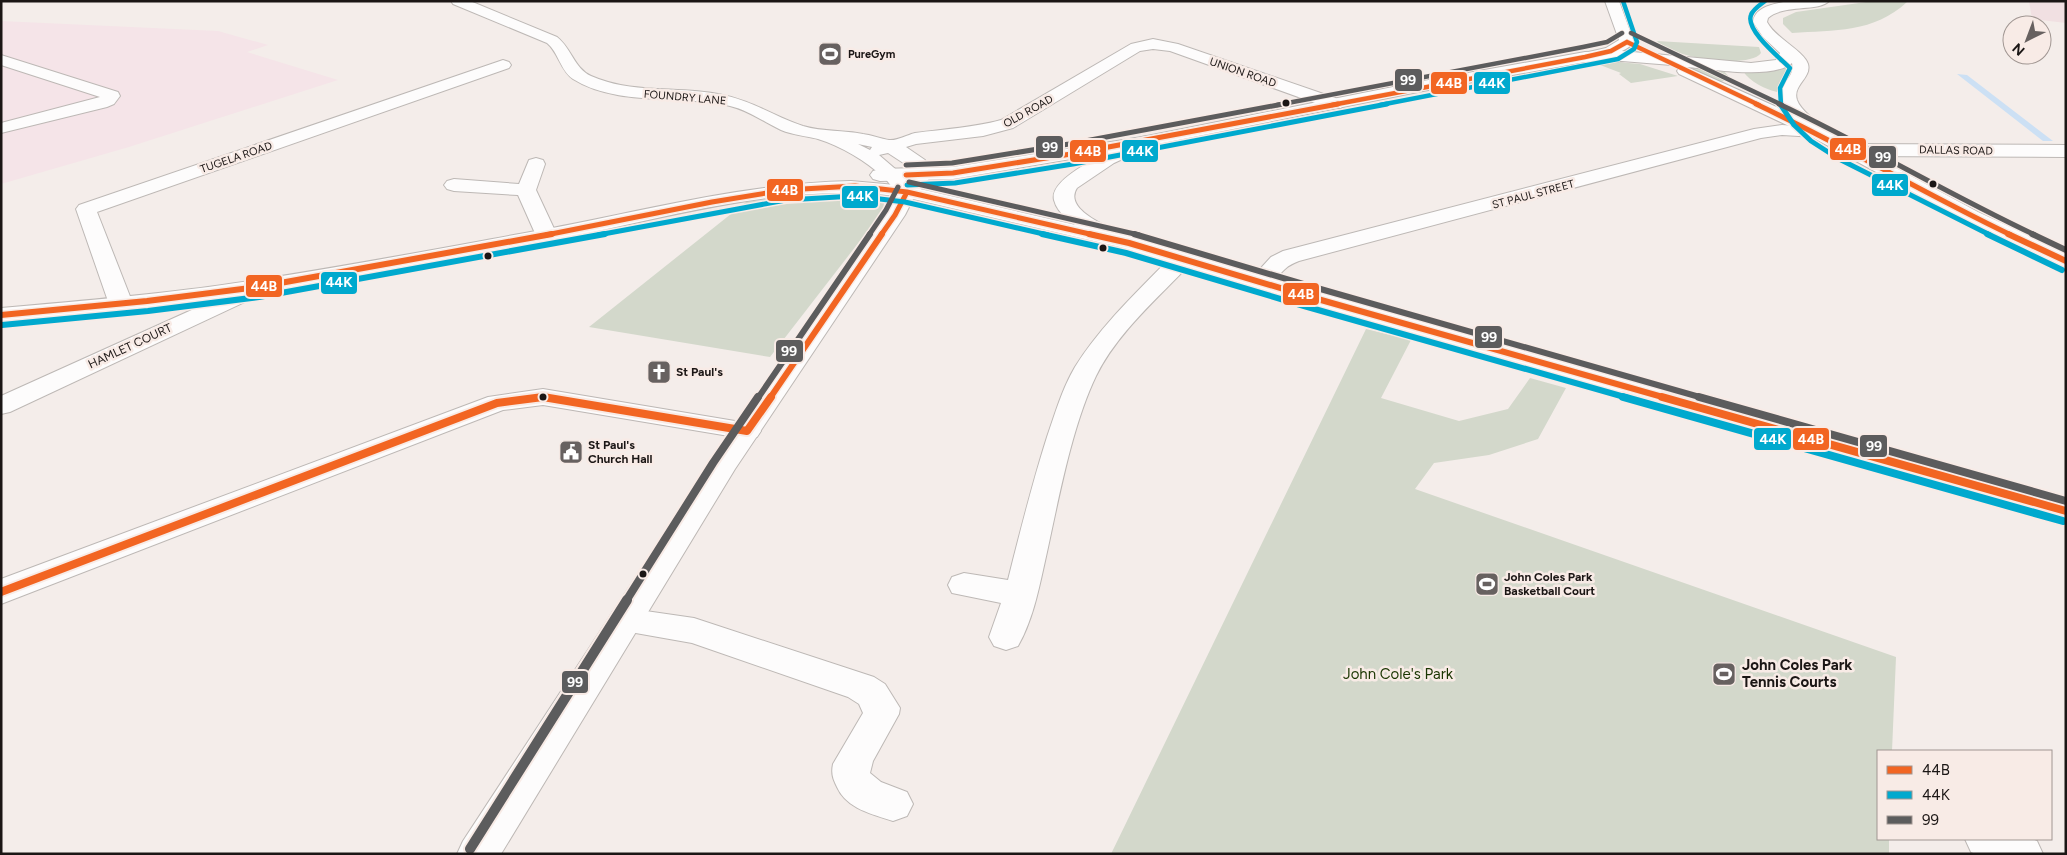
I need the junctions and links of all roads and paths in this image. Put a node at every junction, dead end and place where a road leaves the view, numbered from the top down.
1 (458, 1) edge
2 (1612, 1) edge
3 (1822, 1) edge
4 (1628, 42) junction
5 (1149, 44) joint
6 (1788, 52) junction
7 (1584, 57) junction
8 (1661, 59) junction
9 (1, 60) edge
10 (502, 72) dead end
11 (1335, 104) junction
12 (1, 128) edge
13 (1816, 132) junction
14 (825, 136) junction
15 (1148, 141) junction
16 (888, 146) junction
17 (1846, 150) junction
18 (2066, 151) edge
19 (866, 155) junction
20 (536, 164) dead end
21 (922, 174) junction
22 (899, 184) junction
23 (454, 185) dead end
24 (526, 190) junction
25 (546, 236) junction
26 (1129, 243) junction
27 (1183, 258) junction
28 (2066, 261) edge
29 (1260, 281) junction
30 (258, 287) junction
31 (121, 304) junction
32 (1, 315) edge
33 (1, 406) edge
34 (747, 430) junction
35 (2066, 511) edge
36 (964, 585) dead end
37 (1, 592) edge
38 (1021, 594) junction
39 (625, 620) junction
40 (1006, 637) dead end
41 (893, 804) dead end
42 (1987, 840) edge
43 (478, 854) edge
44 (2022, 854) edge

1 - 14 street, FOUNDRY LANE
2 - 4 street
3 - 6 street
4 - 7 street
4 - 8 street
5 - 11 street, UNION ROAD
5 - 16 street, OLD ROAD
6 - 8 street
6 - 13 street
7 - 8 street
7 - 11 street
8 - 13 street
9 - 12 street
10 - 31 street, TUGELA ROAD
11 - 15 street
13 - 17 street
13 - 29 street, ST PAUL STREET
14 - 16 street, FOUNDRY LANE
14 - 19 street
15 - 21 street
15 - 26 street
16 - 19 street, OLD ROAD
16 - 21 street, FOUNDRY LANE
17 - 18 street, DALLAS ROAD
17 - 28 street
19 - 22 street
20 - 24 street
21 - 22 street
22 - 25 street
22 - 26 street
22 - 34 street
23 - 24 street
24 - 25 street
25 - 30 street
26 - 27 street
27 - 29 street
27 - 38 street
29 - 35 street
30 - 31 street
30 - 33 street, HAMLET COURT
31 - 32 street
34 - 37 street
34 - 39 street
36 - 38 street
38 - 40 street
39 - 41 street
39 - 43 street
42 - 44 street

